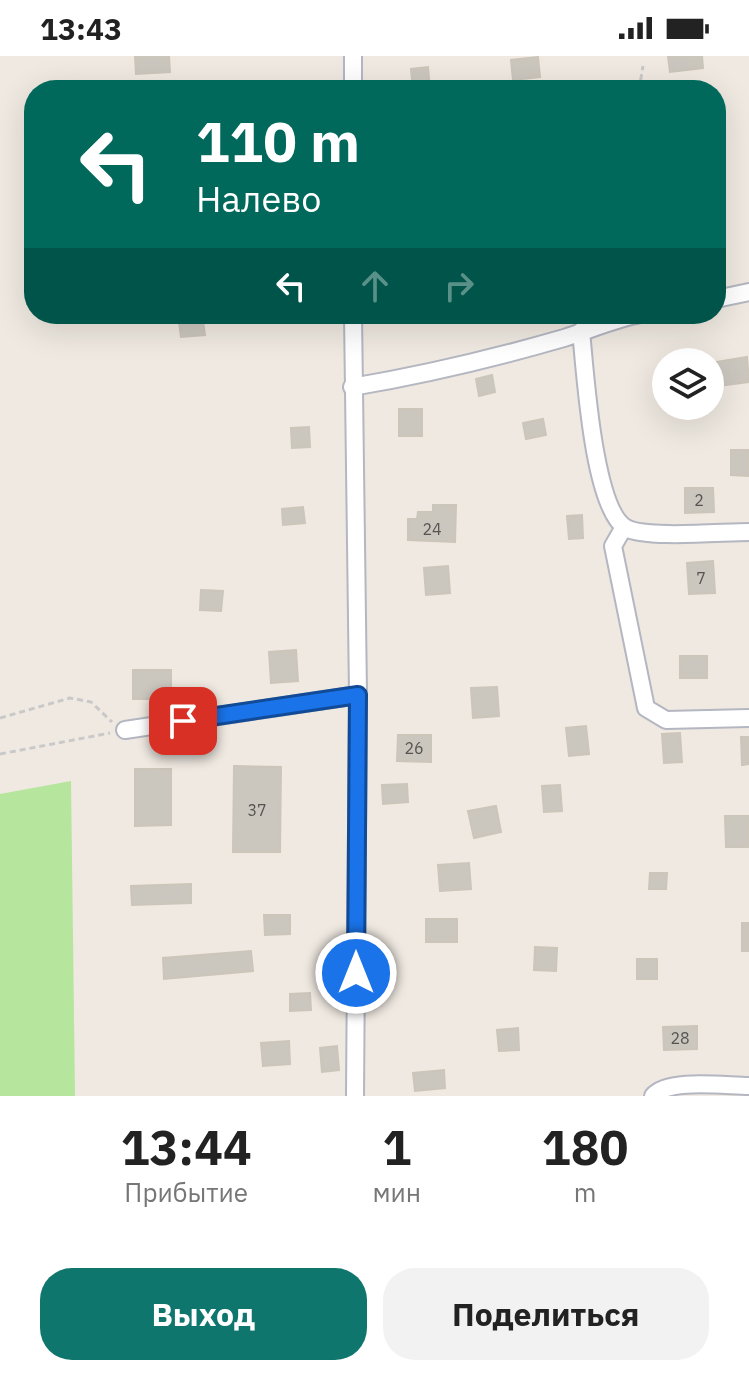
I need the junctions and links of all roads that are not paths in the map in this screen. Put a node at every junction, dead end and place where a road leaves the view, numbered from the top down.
1 (353, 56) edge
2 (353, 80) edge
3 (749, 292) edge
4 (726, 297) edge
5 (353, 324) edge
6 (598, 324) edge
7 (581, 331) junction
8 (352, 387) junction
9 (624, 527) junction
10 (749, 532) edge
11 (358, 695) junction
12 (749, 718) edge
13 (125, 730) road end
14 (749, 1086) edge
15 (355, 1096) edge
16 (653, 1096) edge

1 - 2 street
3 - 4 street
5 - 8 street
6 - 7 street
7 - 8 street
7 - 9 street
8 - 11 street
9 - 10 street
9 - 12 street
11 - 13 street
11 - 15 street
14 - 16 street

